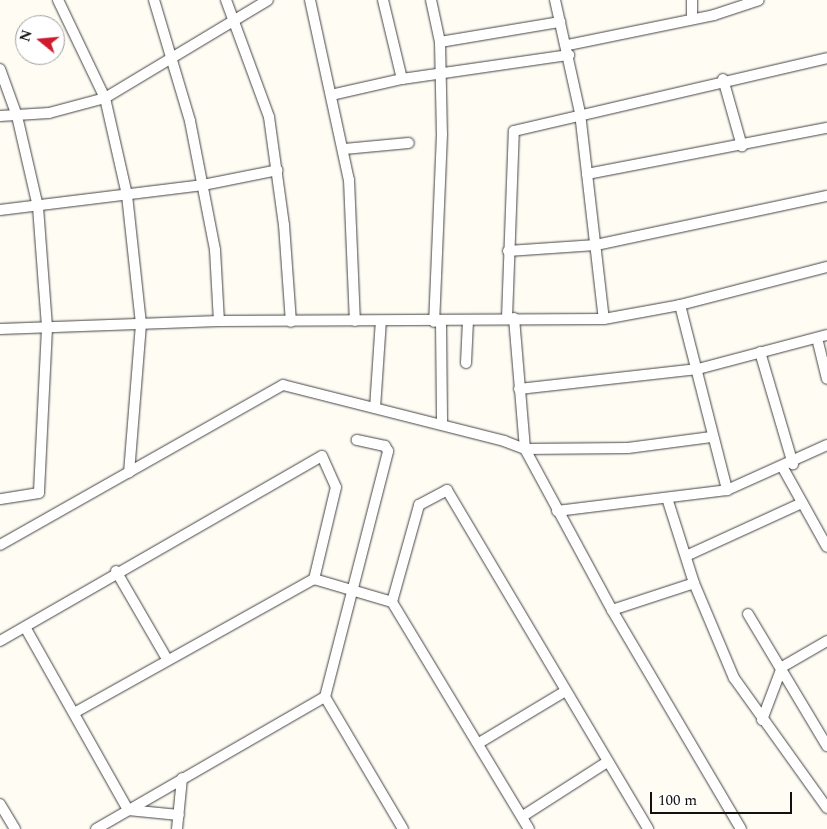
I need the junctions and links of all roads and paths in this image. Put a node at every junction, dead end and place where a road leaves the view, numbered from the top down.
1 (58, 0) edge
2 (154, 0) edge
3 (226, 0) edge
4 (268, 0) edge
5 (310, 0) edge
6 (383, 0) edge
7 (431, 0) edge
8 (555, 0) edge
9 (692, 0) edge
10 (759, 0) edge
11 (692, 18) junction
12 (232, 20) junction
13 (560, 22) junction
14 (440, 42) junction
15 (569, 50) junction
16 (827, 58) edge
17 (173, 59) junction
18 (0, 69) edge
19 (440, 76) junction
20 (402, 78) junction
21 (723, 79) junction
22 (331, 96) junction
23 (105, 98) junction
24 (580, 113) junction
25 (0, 116) edge
26 (17, 116) junction
27 (827, 128) edge
28 (409, 143) dead end
29 (742, 146) junction
30 (344, 148) junction
31 (278, 170) junction
32 (587, 174) junction
33 (204, 185) junction
34 (127, 195) junction
35 (827, 196) edge
36 (38, 207) junction
37 (0, 210) edge
38 (596, 246) junction
39 (508, 251) junction
40 (827, 267) edge
41 (680, 306) junction
42 (511, 318) junction
43 (604, 319) junction
44 (468, 320) junction
45 (219, 321) junction
46 (355, 321) junction
47 (380, 321) junction
48 (291, 322) junction
49 (438, 322) junction
50 (141, 324) junction
51 (47, 328) junction
52 (0, 329) edge
53 (822, 336) edge
54 (760, 352) junction
55 (466, 363) dead end
56 (698, 369) junction
57 (827, 379) edge
58 (519, 389) junction
59 (375, 408) junction
60 (442, 424) junction
61 (711, 437) junction
62 (357, 440) dead end
63 (827, 445) edge
64 (524, 449) junction
65 (793, 464) junction
66 (782, 468) junction
67 (129, 473) junction
68 (727, 490) junction
69 (666, 498) junction
70 (0, 499) edge
71 (802, 503) junction
72 (557, 511) junction
73 (0, 545) edge
74 (827, 547) edge
75 (686, 556) junction
76 (116, 571) junction
77 (314, 579) junction
78 (694, 583) junction
79 (353, 591) junction
80 (392, 602) junction
81 (612, 610) junction
82 (748, 614) dead end
83 (25, 627) junction
84 (0, 641) edge
85 (827, 641) edge
86 (168, 659) junction
87 (782, 667) junction
88 (564, 692) junction
89 (324, 697) junction
90 (74, 713) junction
91 (762, 720) junction
92 (479, 743) junction
93 (827, 746) edge
94 (607, 762) junction
95 (182, 778) junction
96 (0, 804) edge
97 (827, 808) edge
98 (128, 810) junction
99 (179, 815) junction
100 (523, 816) junction
101 (14, 829) edge
102 (96, 829) edge
103 (177, 829) edge
104 (403, 829) edge
105 (529, 829) edge
106 (648, 829) edge
107 (740, 829) edge

1 - 23 street
2 - 17 street
3 - 12 street
4 - 12 street
5 - 22 street
6 - 20 street
7 - 14 street
8 - 13 street
9 - 11 street
10 - 11 street
11 - 15 street
12 - 17 street
12 - 31 street
13 - 14 street
13 - 15 street
14 - 19 street
15 - 19 street
15 - 24 street
16 - 21 street
17 - 23 street
17 - 33 street
18 - 26 street
19 - 20 street
19 - 49 street
20 - 22 street
21 - 24 street
21 - 29 street
22 - 30 street
23 - 26 street
23 - 34 street
24 - 32 street
24 - 39 street
25 - 26 street
26 - 36 street
27 - 29 street
28 - 30 street
29 - 32 street
30 - 46 street
31 - 33 street
31 - 48 street
32 - 38 street
33 - 34 street
33 - 45 street
34 - 36 street
34 - 50 street
35 - 38 street
36 - 37 street
36 - 51 street
38 - 39 street
38 - 43 street
39 - 42 street
40 - 41 street
41 - 43 street
41 - 56 street
42 - 43 street
42 - 44 street
42 - 58 street
44 - 49 street
44 - 55 street
45 - 48 street
45 - 50 street
46 - 47 street
46 - 48 street
47 - 49 street
47 - 59 street
49 - 60 street
50 - 51 street
50 - 67 street
51 - 52 street
51 - 70 street
53 - 54 street
53 - 57 street
54 - 56 street
54 - 65 street
56 - 58 street
56 - 61 street
58 - 64 street
59 - 60 street
59 - 67 street
60 - 64 street
61 - 64 street
61 - 68 street
62 - 79 street
63 - 65 street
64 - 72 street
65 - 66 street
66 - 68 street
66 - 71 street
67 - 73 street
68 - 69 street
69 - 72 street
69 - 75 street
71 - 74 street
71 - 75 street
72 - 81 street
75 - 78 street
76 - 77 street
76 - 83 street
76 - 86 street
77 - 79 street
77 - 86 street
78 - 81 street
78 - 91 street
79 - 80 street
79 - 89 street
80 - 88 street
80 - 92 street
81 - 107 street
82 - 87 street
83 - 84 street
83 - 90 street
85 - 87 street
86 - 90 street
87 - 91 street
87 - 93 street
88 - 92 street
88 - 94 street
89 - 95 street
89 - 104 street
90 - 98 street
91 - 97 street
92 - 100 street
94 - 100 street
94 - 106 street
95 - 98 street
95 - 99 street
96 - 101 street
98 - 99 street
98 - 102 street
99 - 103 street
100 - 105 street

